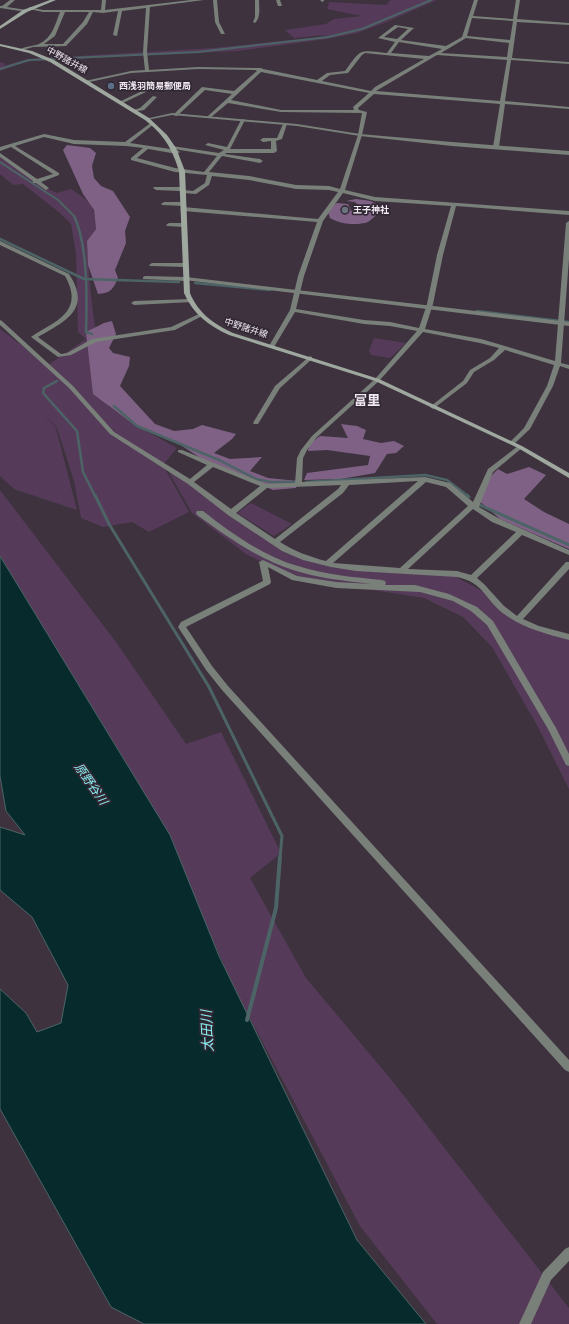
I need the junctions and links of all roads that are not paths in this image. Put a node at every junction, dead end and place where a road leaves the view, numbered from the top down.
1 (13, 0) edge
2 (54, 0) edge
3 (104, 0) edge
4 (202, 0) edge
5 (215, 0) edge
6 (257, 0) edge
7 (278, 0) edge
8 (476, 0) edge
9 (518, 0) edge
10 (170, 2) edge
11 (280, 5) dead end
12 (2, 7) edge
13 (148, 7) junction
14 (31, 8) junction
15 (63, 10) junction
16 (25, 11) junction
17 (120, 11) junction
18 (91, 12) junction
19 (103, 12) junction
20 (471, 17) junction
21 (515, 20) junction
22 (255, 22) dead end
23 (569, 24) edge
24 (0, 28) edge
25 (223, 33) dead end
26 (116, 35) dead end
27 (465, 37) junction
28 (399, 39) junction
29 (512, 42) junction
30 (0, 45) edge
31 (38, 46) junction
32 (447, 48) junction
33 (23, 50) junction
34 (388, 54) junction
35 (437, 54) junction
36 (430, 58) junction
37 (509, 59) junction
38 (569, 63) edge
39 (261, 69) junction
40 (147, 71) junction
41 (318, 81) junction
42 (87, 82) junction
43 (146, 91) dead end
44 (371, 92) junction
45 (235, 93) junction
46 (155, 97) dead end
47 (227, 101) junction
48 (121, 102) junction
49 (502, 103) junction
50 (569, 108) edge
51 (135, 111) junction
52 (357, 111) junction
53 (175, 114) junction
54 (210, 117) junction
55 (243, 120) junction
56 (150, 121) junction
57 (285, 124) junction
58 (360, 135) junction
59 (273, 139) junction
60 (263, 140) dead end
61 (126, 144) junction
62 (208, 145) dead end
63 (12, 146) junction
64 (496, 147) junction
65 (146, 148) junction
66 (0, 149) edge
67 (175, 149) junction
68 (224, 152) junction
69 (569, 153) edge
70 (0, 155) edge
71 (260, 161) dead end
72 (182, 171) junction
73 (208, 173) junction
74 (35, 182) junction
75 (46, 188) dead end
76 (156, 188) dead end
77 (182, 190) junction
78 (342, 192) junction
79 (164, 204) dead end
80 (454, 204) junction
81 (183, 207) junction
82 (569, 213) edge
83 (320, 221) junction
84 (569, 224) edge
85 (169, 225) dead end
86 (184, 225) junction
87 (0, 243) edge
88 (152, 265) dead end
89 (185, 265) junction
90 (145, 278) dead end
91 (186, 279) junction
92 (296, 293) junction
93 (190, 301) junction
94 (134, 303) dead end
95 (428, 308) junction
96 (293, 310) junction
97 (201, 315) junction
98 (0, 322) edge
99 (561, 323) junction
100 (569, 324) edge
101 (421, 330) junction
102 (272, 346) junction
103 (503, 348) junction
104 (310, 358) junction
105 (558, 363) junction
106 (569, 367) edge
107 (377, 380) junction
108 (433, 407) junction
109 (256, 423) dead end
110 (512, 443) junction
111 (520, 447) junction
112 (180, 451) dead end
113 (211, 465) junction
114 (569, 476) edge
115 (425, 479) junction
116 (190, 482) junction
117 (298, 483) junction
118 (346, 483) junction
119 (265, 486) junction
120 (474, 506) junction
121 (200, 513) dead end
122 (231, 513) junction
123 (521, 531) junction
124 (275, 542) junction
125 (569, 553) edge
126 (328, 564) junction
127 (569, 564) edge
128 (402, 570) junction
129 (472, 578) junction
130 (420, 589) junction
131 (518, 619) junction
132 (569, 637) edge
133 (569, 763) edge
134 (569, 1067) edge
135 (569, 1253) edge
136 (526, 1324) edge

1 - 12 street
2 - 14 main road
3 - 19 street
4 - 10 street
5 - 25 street
6 - 22 street
7 - 11 street
8 - 20 street
9 - 21 street
10 - 13 street
12 - 16 street
13 - 17 street
13 - 40 street
14 - 15 street
14 - 16 main road
15 - 18 street
15 - 31 street
16 - 24 main road
17 - 19 street
17 - 26 street
18 - 19 street
18 - 31 street
20 - 21 street
20 - 27 street
21 - 23 street
21 - 29 street
27 - 29 street
27 - 32 street
28 - 28 street
28 - 32 street
28 - 34 street
29 - 37 street
30 - 33 main road, 中野諸井線
31 - 33 street
32 - 35 street
33 - 42 main road, 中野諸井線
34 - 36 street
34 - 41 street
35 - 36 street
35 - 37 street
36 - 44 street
37 - 38 street
37 - 49 street
39 - 40 street
39 - 41 street
39 - 45 street
40 - 42 street
41 - 44 street
42 - 48 main road, 中野諸井線
43 - 48 street
44 - 49 street
44 - 52 street
45 - 47 street
45 - 53 street
46 - 51 street
47 - 52 street
47 - 54 street
48 - 51 main road, 中野諸井線
49 - 50 street
49 - 64 street
51 - 56 main road, 中野諸井線
52 - 58 street
53 - 54 street
53 - 56 street
54 - 55 street
55 - 57 street
55 - 68 street
56 - 61 street
56 - 67 main road, 中野諸井線
57 - 58 street
57 - 59 street
58 - 64 street
58 - 78 street
59 - 60 street
59 - 68 street
61 - 63 street
61 - 65 street
62 - 68 street
63 - 66 street
63 - 74 street
64 - 69 street
65 - 67 street
65 - 72 street
67 - 68 street
67 - 72 main road, 中野諸井線
68 - 71 street
68 - 73 street
70 - 74 street
72 - 73 street
72 - 77 main road, 中野諸井線
73 - 77 street
73 - 78 street
74 - 75 street
76 - 77 street
77 - 81 main road, 中野諸井線
78 - 80 street
78 - 83 street
79 - 81 street
80 - 82 street
80 - 95 street
81 - 83 street
81 - 86 main road, 中野諸井線
83 - 92 street
84 - 99 street
85 - 86 street
86 - 89 main road, 中野諸井線
87 - 97 street
88 - 89 street
89 - 91 main road, 中野諸井線
90 - 91 street
91 - 92 street
91 - 93 main road, 中野諸井線
92 - 95 street
92 - 96 street
93 - 94 street
93 - 97 main road, 中野諸井線
95 - 99 street
95 - 101 street
96 - 101 street
96 - 102 street
97 - 102 main road, 中野諸井線
98 - 116 street
99 - 100 street
99 - 105 street
101 - 103 street
101 - 107 street
102 - 104 main road, 中野諸井線
103 - 105 street
103 - 108 street
104 - 107 main road, 中野諸井線
104 - 109 street
105 - 106 street
105 - 110 street
107 - 108 main road, 中野諸井線
107 - 117 street
108 - 110 main road, 中野諸井線
110 - 111 main road, 中野諸井線
111 - 114 main road, 中野諸井線
111 - 120 street
112 - 113 street
113 - 116 street
113 - 119 street
115 - 118 street
115 - 120 street
115 - 126 street
116 - 122 street
117 - 118 street
117 - 119 street
118 - 124 street
119 - 122 street
120 - 123 street
120 - 128 street
121 - 130 street
122 - 124 street
123 - 125 street
123 - 129 street
124 - 126 street
126 - 128 street
127 - 131 street
128 - 129 street
129 - 131 street
130 - 133 street
130 - 134 street
131 - 132 street
135 - 136 street

